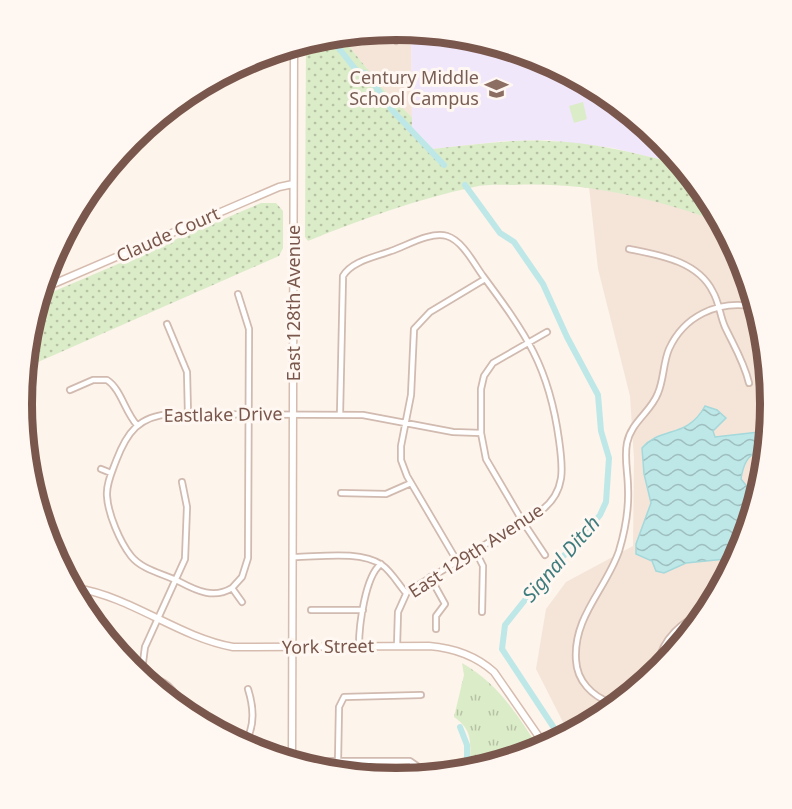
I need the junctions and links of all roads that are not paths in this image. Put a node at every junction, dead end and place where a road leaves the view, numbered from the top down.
1 (294, 54) edge
2 (293, 184) junction
3 (629, 249) dead end
4 (485, 279) junction
5 (52, 285) edge
6 (238, 294) dead end
7 (718, 306) junction
8 (747, 306) edge
9 (167, 324) dead end
10 (547, 332) dead end
11 (529, 342) junction
12 (749, 383) dead end
13 (70, 390) dead end
14 (188, 414) junction
15 (249, 414) junction
16 (294, 414) junction
17 (340, 414) junction
18 (405, 422) junction
19 (137, 425) junction
20 (481, 433) junction
21 (101, 469) dead end
22 (111, 472) junction
23 (182, 482) dead end
24 (411, 483) junction
25 (340, 493) dead end
26 (523, 522) junction
27 (475, 550) junction
28 (545, 555) dead end
29 (294, 557) junction
30 (457, 561) junction
31 (381, 564) junction
32 (430, 577) junction
33 (176, 580) junction
34 (231, 588) junction
35 (82, 590) edge
36 (406, 593) junction
37 (242, 602) dead end
38 (311, 610) dead end
39 (363, 610) junction
40 (482, 612) dead end
41 (157, 618) junction
42 (688, 622) edge
43 (436, 629) dead end
44 (359, 646) junction
45 (397, 646) junction
46 (293, 648) junction
47 (662, 654) edge
48 (143, 666) edge
49 (156, 679) edge
50 (248, 689) dead end
51 (421, 695) dead end
52 (177, 696) edge
53 (607, 702) edge
54 (247, 736) edge
55 (540, 739) edge
56 (292, 754) edge
57 (320, 761) edge
58 (338, 761) junction
59 (420, 768) edge

1 - 2 street, East 128th Avenue
2 - 5 street, Claude Court
2 - 16 street, East 128th Avenue
3 - 7 street
4 - 11 street, East 129th Avenue
4 - 17 street, East 129th Avenue
4 - 18 street
6 - 15 street
7 - 8 street
7 - 12 street
7 - 53 street
9 - 14 street
10 - 11 street
11 - 20 street
11 - 26 street, East 129th Avenue
13 - 19 street
14 - 15 street, Eastlake Drive
14 - 19 street, Eastlake Drive
15 - 16 street, Eastlake Drive
15 - 34 street
16 - 17 street, Eastlake Drive
16 - 29 street, East 128th Avenue
17 - 18 street, Eastlake Drive
18 - 20 street, Eastlake Drive
18 - 24 street
19 - 22 street, Eastlake Drive
20 - 26 street
21 - 22 street
22 - 33 street, Eastlake Drive
23 - 33 street
24 - 25 street
24 - 30 street
26 - 27 street, East 129th Avenue
26 - 28 street
27 - 30 street, East 129th Avenue
27 - 40 street
29 - 31 street
29 - 46 street, East 128th Avenue
30 - 32 street, East 129th Avenue
31 - 36 street
31 - 39 street
32 - 36 street, East 129th Avenue
32 - 43 street
33 - 34 street, Eastlake Drive
33 - 41 street
34 - 37 street
35 - 41 street, York Street
36 - 45 street, East 129th Avenue
38 - 39 street
39 - 44 street
41 - 46 street, York Street
41 - 48 street
42 - 47 street
44 - 45 street, York Street
44 - 46 street, York Street
45 - 55 street, York Street
46 - 56 street, East 128th Avenue
49 - 52 street
50 - 54 street
51 - 58 street
57 - 58 street
58 - 59 street

